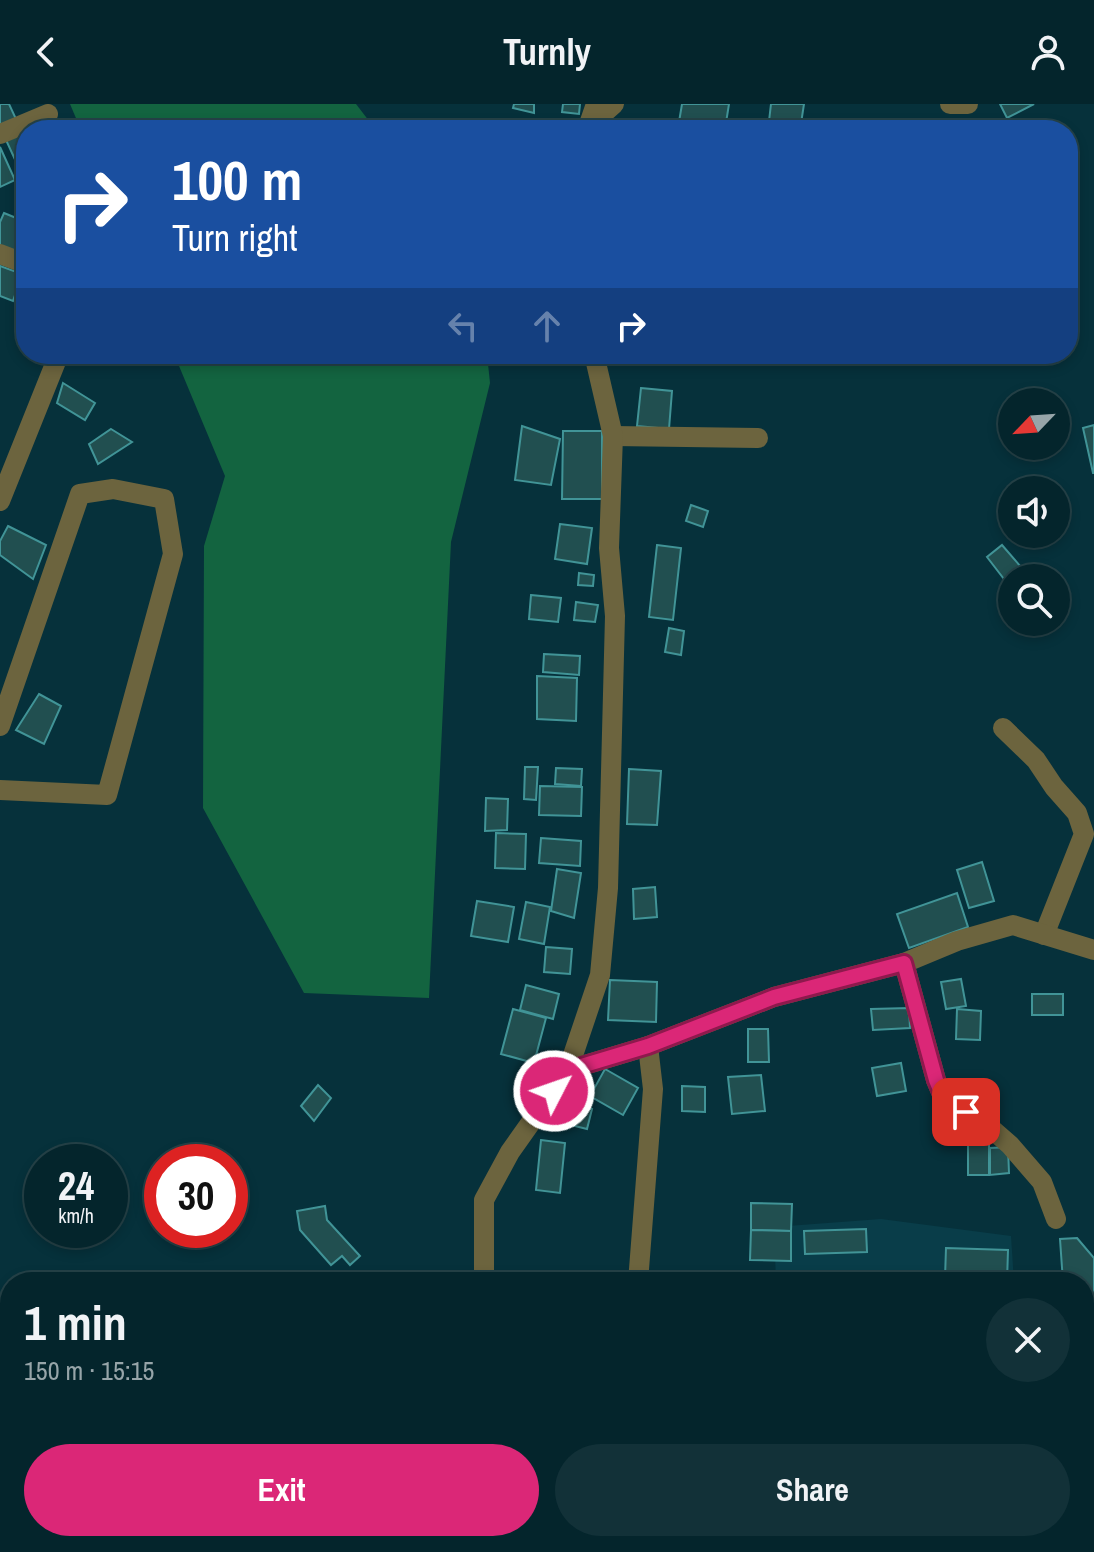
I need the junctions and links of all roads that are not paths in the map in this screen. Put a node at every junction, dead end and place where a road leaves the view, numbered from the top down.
1 (614, 104) edge
2 (950, 104) edge
3 (968, 104) edge
4 (597, 120) edge
5 (55, 364) edge
6 (596, 364) edge
7 (613, 436) junction
8 (758, 438) dead end
9 (0, 501) edge
10 (0, 726) edge
11 (1003, 728) dead end
12 (0, 790) edge
13 (1044, 935) junction
14 (1094, 950) edge
15 (904, 963) junction
16 (648, 1046) junction
17 (568, 1070) junction
18 (1056, 1219) dead end
19 (484, 1272) edge
20 (639, 1272) edge

1 - 4 street
2 - 3 street
5 - 9 street
6 - 7 street
7 - 8 street
7 - 17 street
10 - 12 street
11 - 13 street
13 - 14 street
13 - 15 street
15 - 16 street
15 - 18 street
16 - 17 street
16 - 20 street
17 - 19 street

